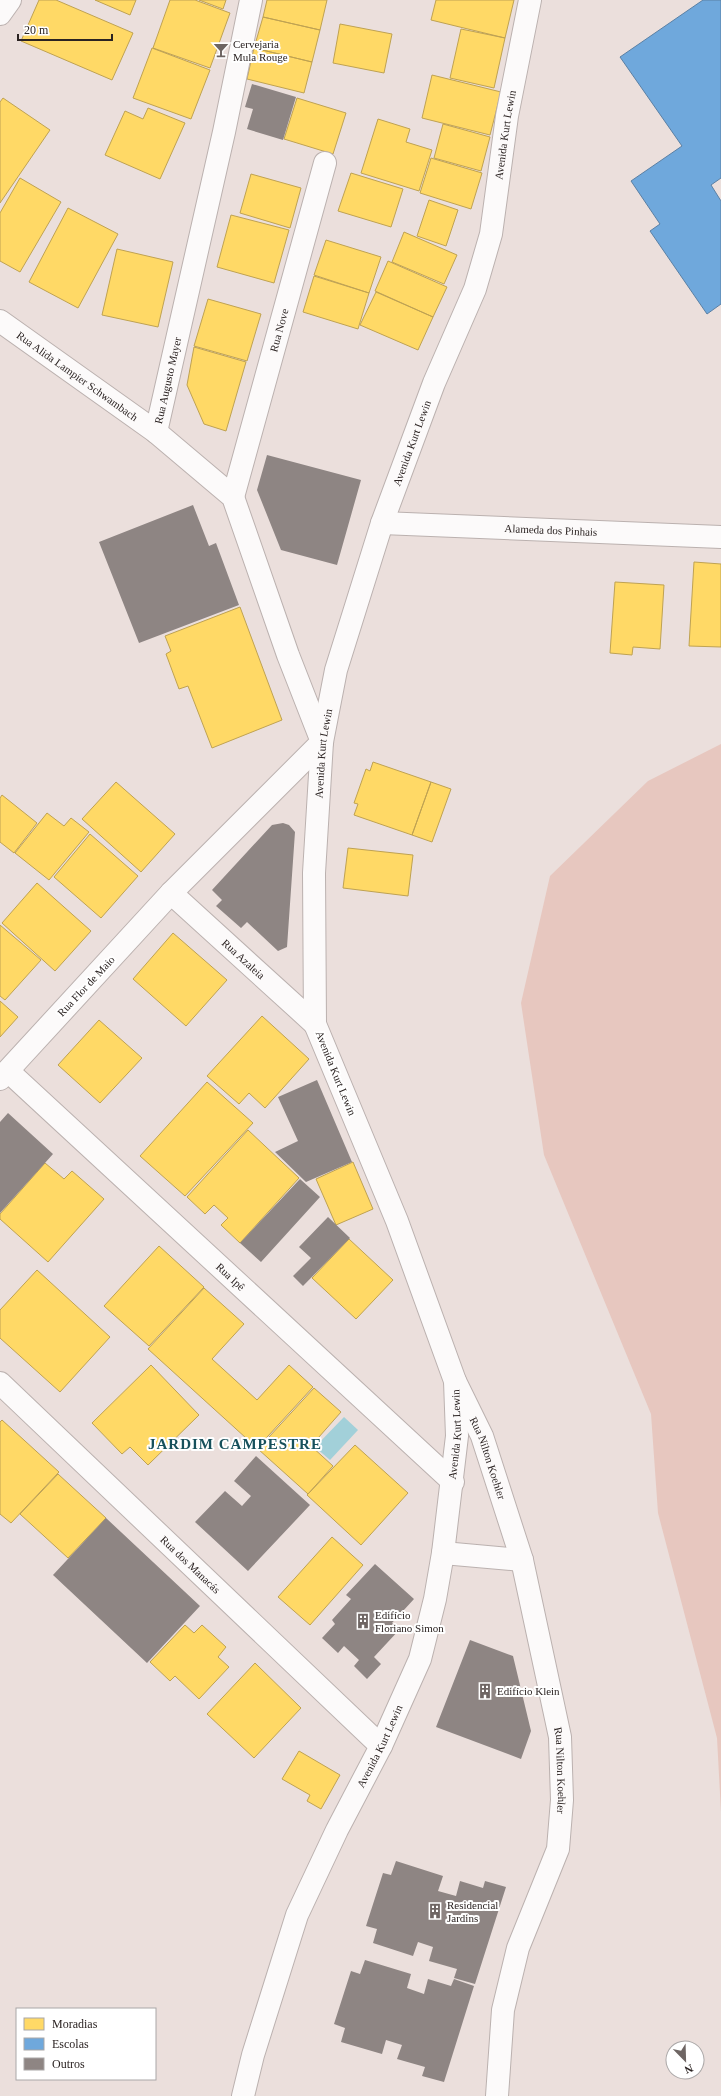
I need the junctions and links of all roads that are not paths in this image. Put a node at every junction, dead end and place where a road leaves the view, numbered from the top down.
1 (10, 0) edge
2 (251, 0) edge
3 (530, 0) edge
4 (0, 14) edge
5 (324, 163) dead end
6 (0, 321) edge
7 (156, 432) junction
8 (233, 497) junction
9 (382, 523) junction
10 (721, 537) edge
11 (322, 742) junction
12 (171, 893) junction
13 (315, 1024) junction
14 (4, 1075) edge
15 (455, 1381) junction
16 (0, 1383) edge
17 (453, 1482) junction
18 (443, 1553) junction
19 (522, 1560) junction
20 (381, 1746) junction
21 (243, 2096) edge
22 (497, 2096) edge

1 - 4 street
2 - 7 street, Rua Augusto Mayer
3 - 9 street, Avenida Kurt Lewin
5 - 8 street, Rua Nove
6 - 7 street, Rua Alida Lampier Schwambach
7 - 8 street, Rua Augusto Mayer
8 - 11 street
9 - 10 street, Alameda dos Pinhais
9 - 11 street, Avenida Kurt Lewin
11 - 12 street, Rua Flor de Maio
11 - 13 street, Avenida Kurt Lewin
12 - 13 street, Rua Azaleia
12 - 14 street, Rua Flor de Maio
13 - 15 street, Avenida Kurt Lewin
14 - 17 street, Rua Ipê
15 - 17 street, Avenida Kurt Lewin
15 - 19 street, Rua Nilton Koehler
16 - 20 street, Rua dos Manacás
17 - 18 street, Avenida Kurt Lewin
18 - 19 street
18 - 20 street, Avenida Kurt Lewin
19 - 22 street, Rua Nilton Koehler
20 - 21 street, Avenida Kurt Lewin

